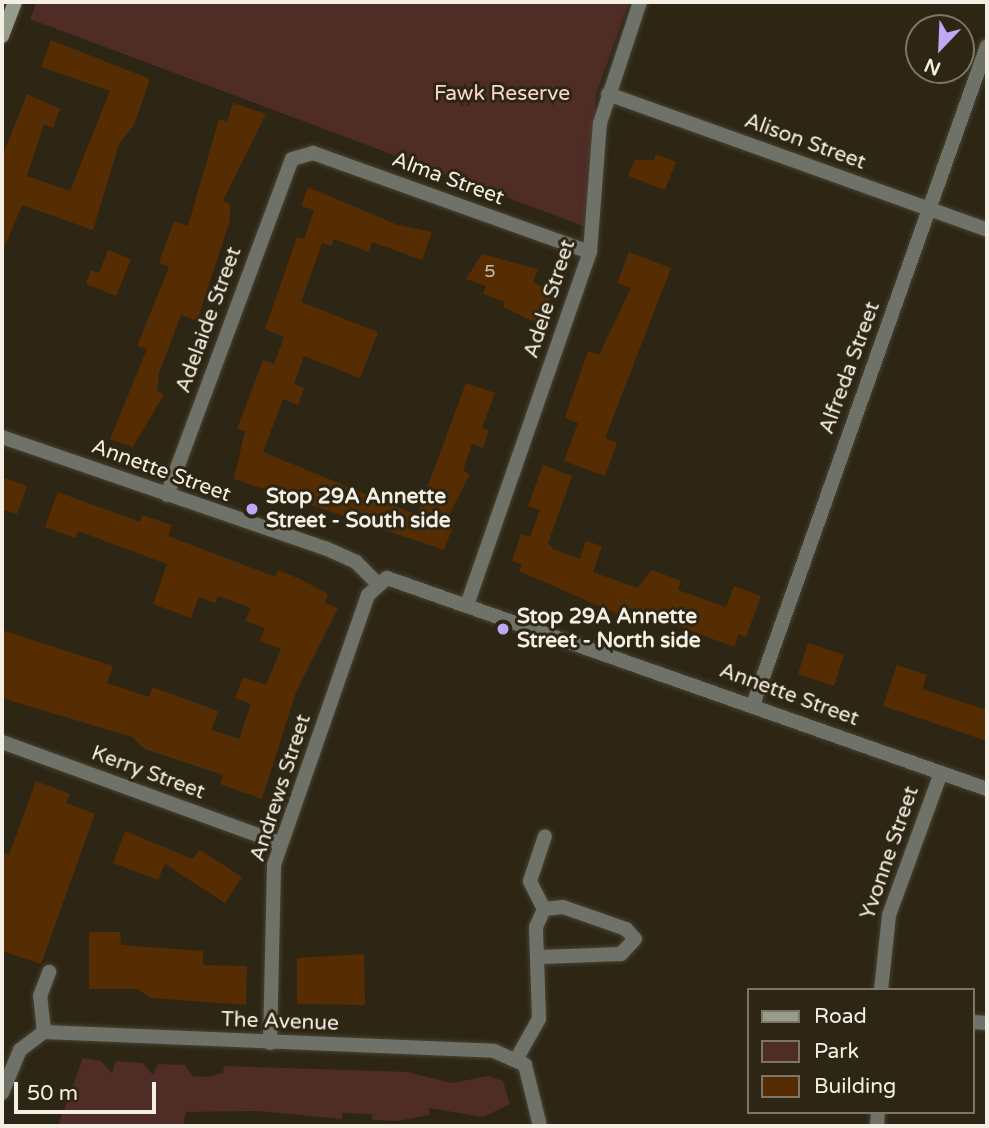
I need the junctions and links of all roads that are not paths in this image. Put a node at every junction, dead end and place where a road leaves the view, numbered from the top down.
1 (15, 2) edge
2 (640, 2) edge
3 (2, 36) edge
4 (987, 46) edge
5 (608, 94) junction
6 (292, 159) joint
7 (929, 209) junction
8 (987, 230) edge
9 (590, 252) junction
10 (2, 437) edge
11 (167, 495) junction
12 (378, 584) junction
13 (468, 602) junction
14 (753, 705) junction
15 (2, 743) edge
16 (941, 773) junction
17 (987, 789) edge
18 (545, 836) dead end
19 (281, 843) junction
20 (544, 909) junction
21 (541, 957) junction
22 (49, 972) dead end
23 (881, 988) edge
24 (44, 1032) junction
25 (270, 1042) junction
26 (517, 1058) junction
27 (2, 1093) edge
28 (540, 1126) edge

1 - 3 main road
2 - 5 street, Adele Street
4 - 7 street, Alfreda Street
5 - 7 street, Alison Street
5 - 9 street, Adele Street
6 - 9 street, Alma Street
6 - 11 street, Adelaide Street
7 - 8 street, Alison Street
7 - 14 street, Alfreda Street
9 - 13 street, Adele Street
10 - 11 street, Annette Street
11 - 12 street, Annette Street
12 - 13 street, Annette Street
12 - 19 street, Andrews Street
13 - 14 street, Annette Street
14 - 16 street, Annette Street
15 - 19 street, Kerry Street
16 - 17 street, Annette Street
16 - 23 street, Yvonne Street
18 - 20 street
19 - 25 street, Andrews Street
20 - 21 street
20 - 21 street
21 - 26 street
22 - 24 street
24 - 25 street, The Avenue
24 - 27 street
25 - 26 street, The Avenue
26 - 28 street

